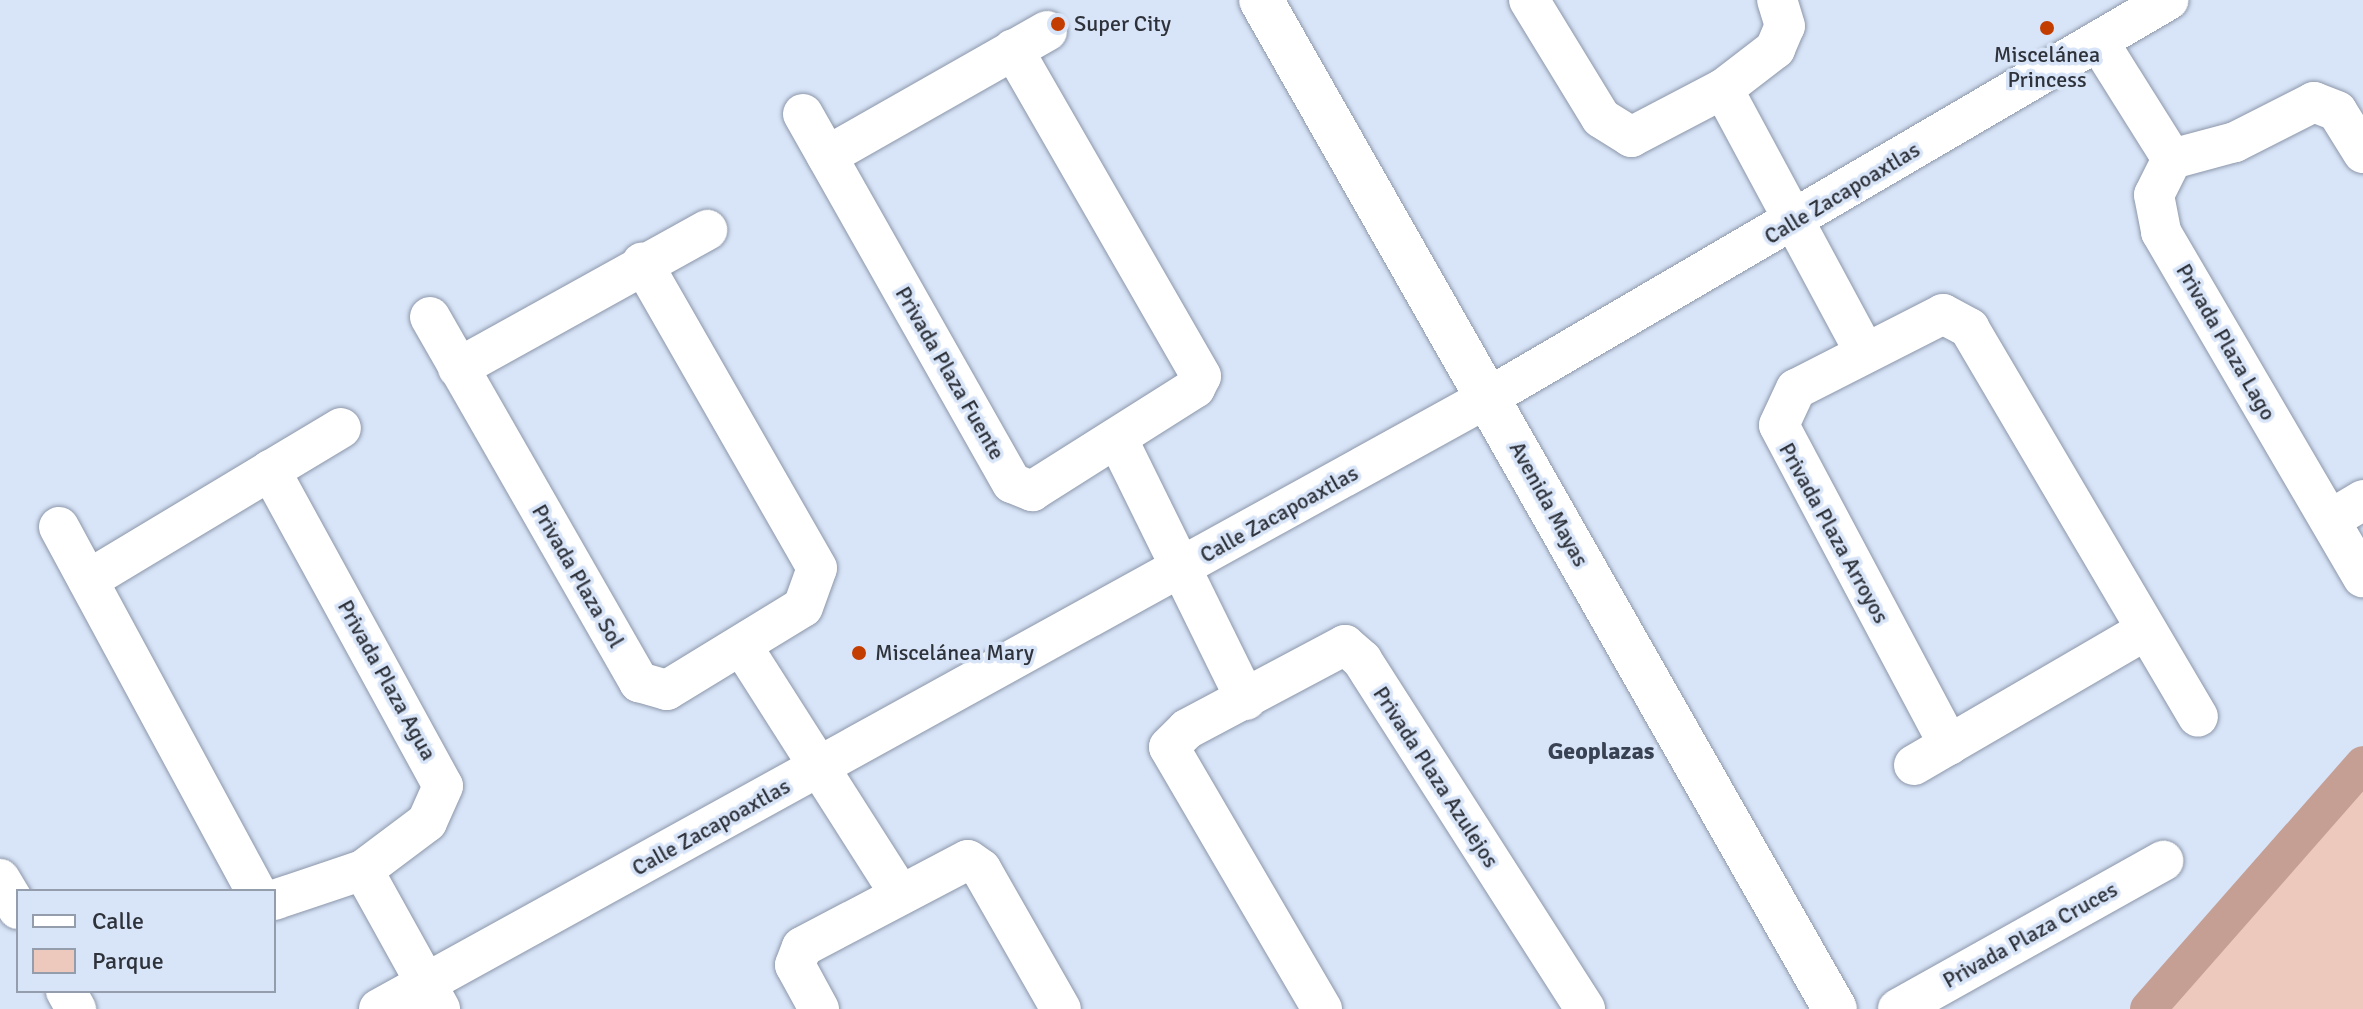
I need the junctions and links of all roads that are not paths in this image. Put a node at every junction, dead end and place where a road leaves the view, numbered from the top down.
1 (1261, 0) edge
2 (1529, 0) edge
3 (1777, 0) edge
4 (2161, 2) edge
5 (2098, 41) junction
6 (1723, 89) junction
7 (803, 114) dead end
8 (2363, 153) edge
9 (827, 156) junction
10 (2172, 159) junction
11 (1794, 222) junction
12 (707, 230) dead end
13 (642, 263) junction
14 (430, 317) dead end
15 (1864, 351) junction
16 (458, 368) junction
17 (1489, 397) junction
18 (341, 428) dead end
19 (1117, 438) junction
20 (270, 470) junction
21 (2347, 510) edge
22 (59, 527) dead end
23 (1180, 568) junction
24 (2363, 577) edge
25 (88, 580) junction
26 (2146, 630) junction
27 (742, 646) junction
28 (1246, 700) junction
29 (2198, 717) dead end
30 (1949, 745) junction
31 (1914, 765) dead end
32 (818, 769) junction
33 (2163, 861) dead end
34 (363, 870) junction
35 (0, 879) edge
36 (255, 889) edge
37 (899, 892) junction
38 (276, 899) edge
39 (16, 906) edge
40 (434, 996) edge
41 (379, 1009) edge
42 (819, 1009) edge
43 (1061, 1009) edge
44 (1322, 1009) edge
45 (1585, 1009) edge
46 (1835, 1009) edge
47 (1898, 1009) edge

1 - 17 street, Avenida Mayas
2 - 6 street
3 - 6 street
4 - 5 street, Calle Zacapoaxtlas
5 - 10 street
5 - 11 street, Calle Zacapoaxtlas
6 - 11 street
7 - 9 street, Privada Plaza Fuente
8 - 10 street
9 - 19 street, Privada Plaza Fuente
9 - 19 street, Privada Plaza Fuente
10 - 21 street, Privada Plaza Lago
11 - 15 street
11 - 17 street, Calle Zacapoaxtlas
12 - 13 street
13 - 16 street
13 - 27 street, Privada Plaza Sol
14 - 16 street, Privada Plaza Sol
15 - 26 street, Privada Plaza Arroyos
15 - 30 street, Privada Plaza Arroyos
16 - 27 street, Privada Plaza Sol
17 - 23 street, Calle Zacapoaxtlas
17 - 46 street, Avenida Mayas
18 - 20 street
19 - 23 street
20 - 25 street
20 - 34 street, Privada Plaza Agua
21 - 24 street, Privada Plaza Lago
22 - 25 street
23 - 28 street
23 - 32 street, Calle Zacapoaxtlas
25 - 36 street
26 - 29 street, Privada Plaza Arroyos
26 - 30 street
27 - 32 street
28 - 44 street, Privada Plaza Azulejos
28 - 45 street, Privada Plaza Azulejos
30 - 31 street
32 - 37 street
32 - 40 street, Calle Zacapoaxtlas
33 - 47 street, Privada Plaza Cruces
34 - 38 street, Privada Plaza Agua
34 - 40 street
35 - 39 street
37 - 42 street
37 - 43 street
40 - 41 street, Calle Zacapoaxtlas

